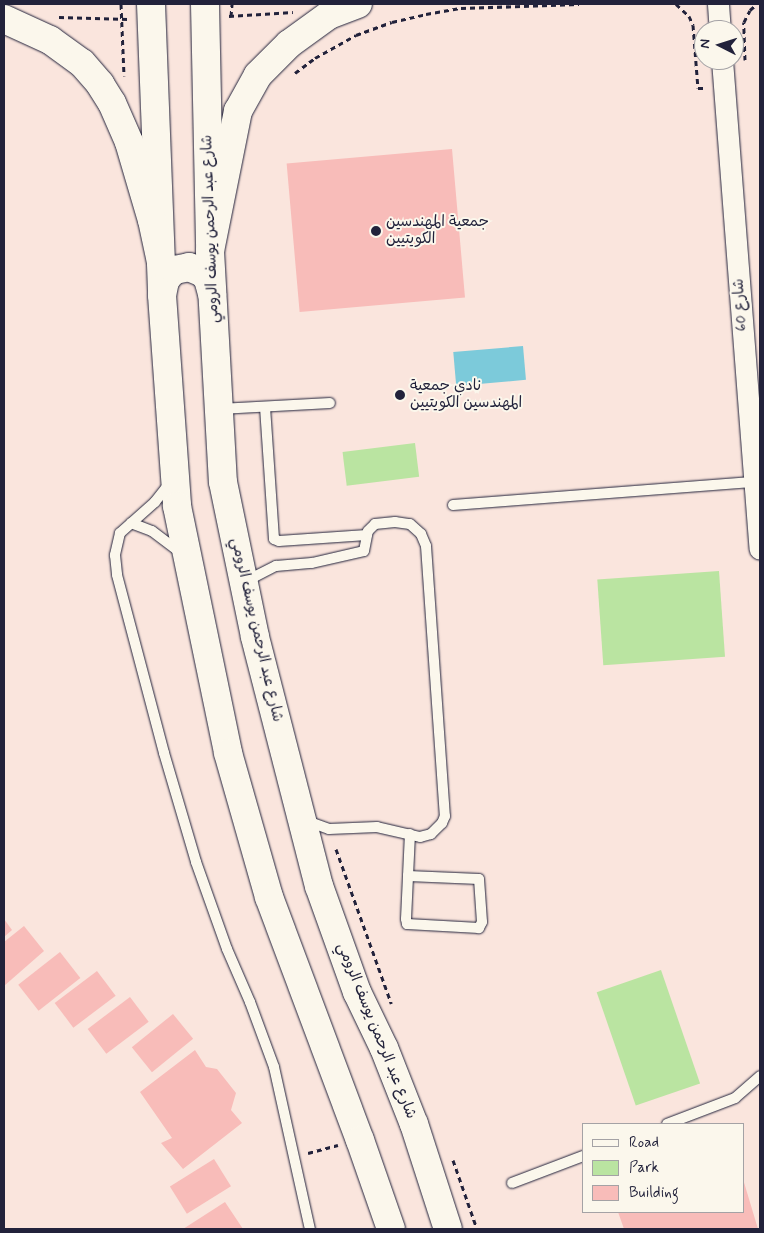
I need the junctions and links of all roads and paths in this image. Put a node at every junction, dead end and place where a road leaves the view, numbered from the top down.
1 (121, 4) edge
2 (151, 4) edge
3 (205, 4) edge
4 (232, 4) edge
5 (358, 4) edge
6 (579, 4) edge
7 (718, 4) edge
8 (4, 19) edge
9 (121, 19) dead end
10 (719, 20) edge
11 (230, 24) dead end
12 (272, 59) junction
13 (723, 70) edge
14 (210, 251) junction
15 (161, 262) junction
16 (212, 294) junction
17 (162, 295) junction
18 (330, 403) dead end
19 (265, 407) junction
20 (219, 410) junction
21 (175, 474) junction
22 (755, 482) junction
23 (453, 505) dead end
24 (131, 523) junction
25 (367, 535) junction
26 (760, 549) edge
27 (190, 564) junction
28 (245, 586) junction
29 (302, 818) junction
30 (410, 834) junction
31 (408, 876) junction
32 (760, 1076) edge
33 (670, 1123) edge
34 (360, 1140) junction
35 (294, 1156) junction
36 (582, 1156) edge
37 (512, 1183) dead end
38 (310, 1229) edge
39 (392, 1229) edge
40 (448, 1229) edge

1 - 9 path
2 - 15 main road
3 - 14 main road, شارع عبد الرحمن يوسف الرومي
4 - 11 path
5 - 12 main road
6 - 12 path
7 - 10 street
8 - 15 main road
12 - 14 main road
13 - 22 street, شارع 60
14 - 16 main road, شارع عبد الرحمن يوسف الرومي
15 - 17 main road
16 - 17 main road
16 - 20 main road, شارع عبد الرحمن يوسف الرومي
17 - 21 main road
18 - 19 lane
19 - 20 lane
19 - 25 lane
20 - 28 main road, شارع عبد الرحمن يوسف الرومي
21 - 24 lane
21 - 27 main road
22 - 23 lane
22 - 26 street, شارع 60
24 - 27 lane
24 - 35 lane
25 - 28 lane
25 - 30 lane
27 - 34 main road
28 - 29 main road, شارع عبد الرحمن يوسف الرومي
29 - 30 lane
29 - 40 main road, شارع عبد الرحمن يوسف الرومي
30 - 31 lane
31 - 31 lane
32 - 33 lane
34 - 35 path
34 - 39 main road
35 - 38 lane
36 - 37 lane

